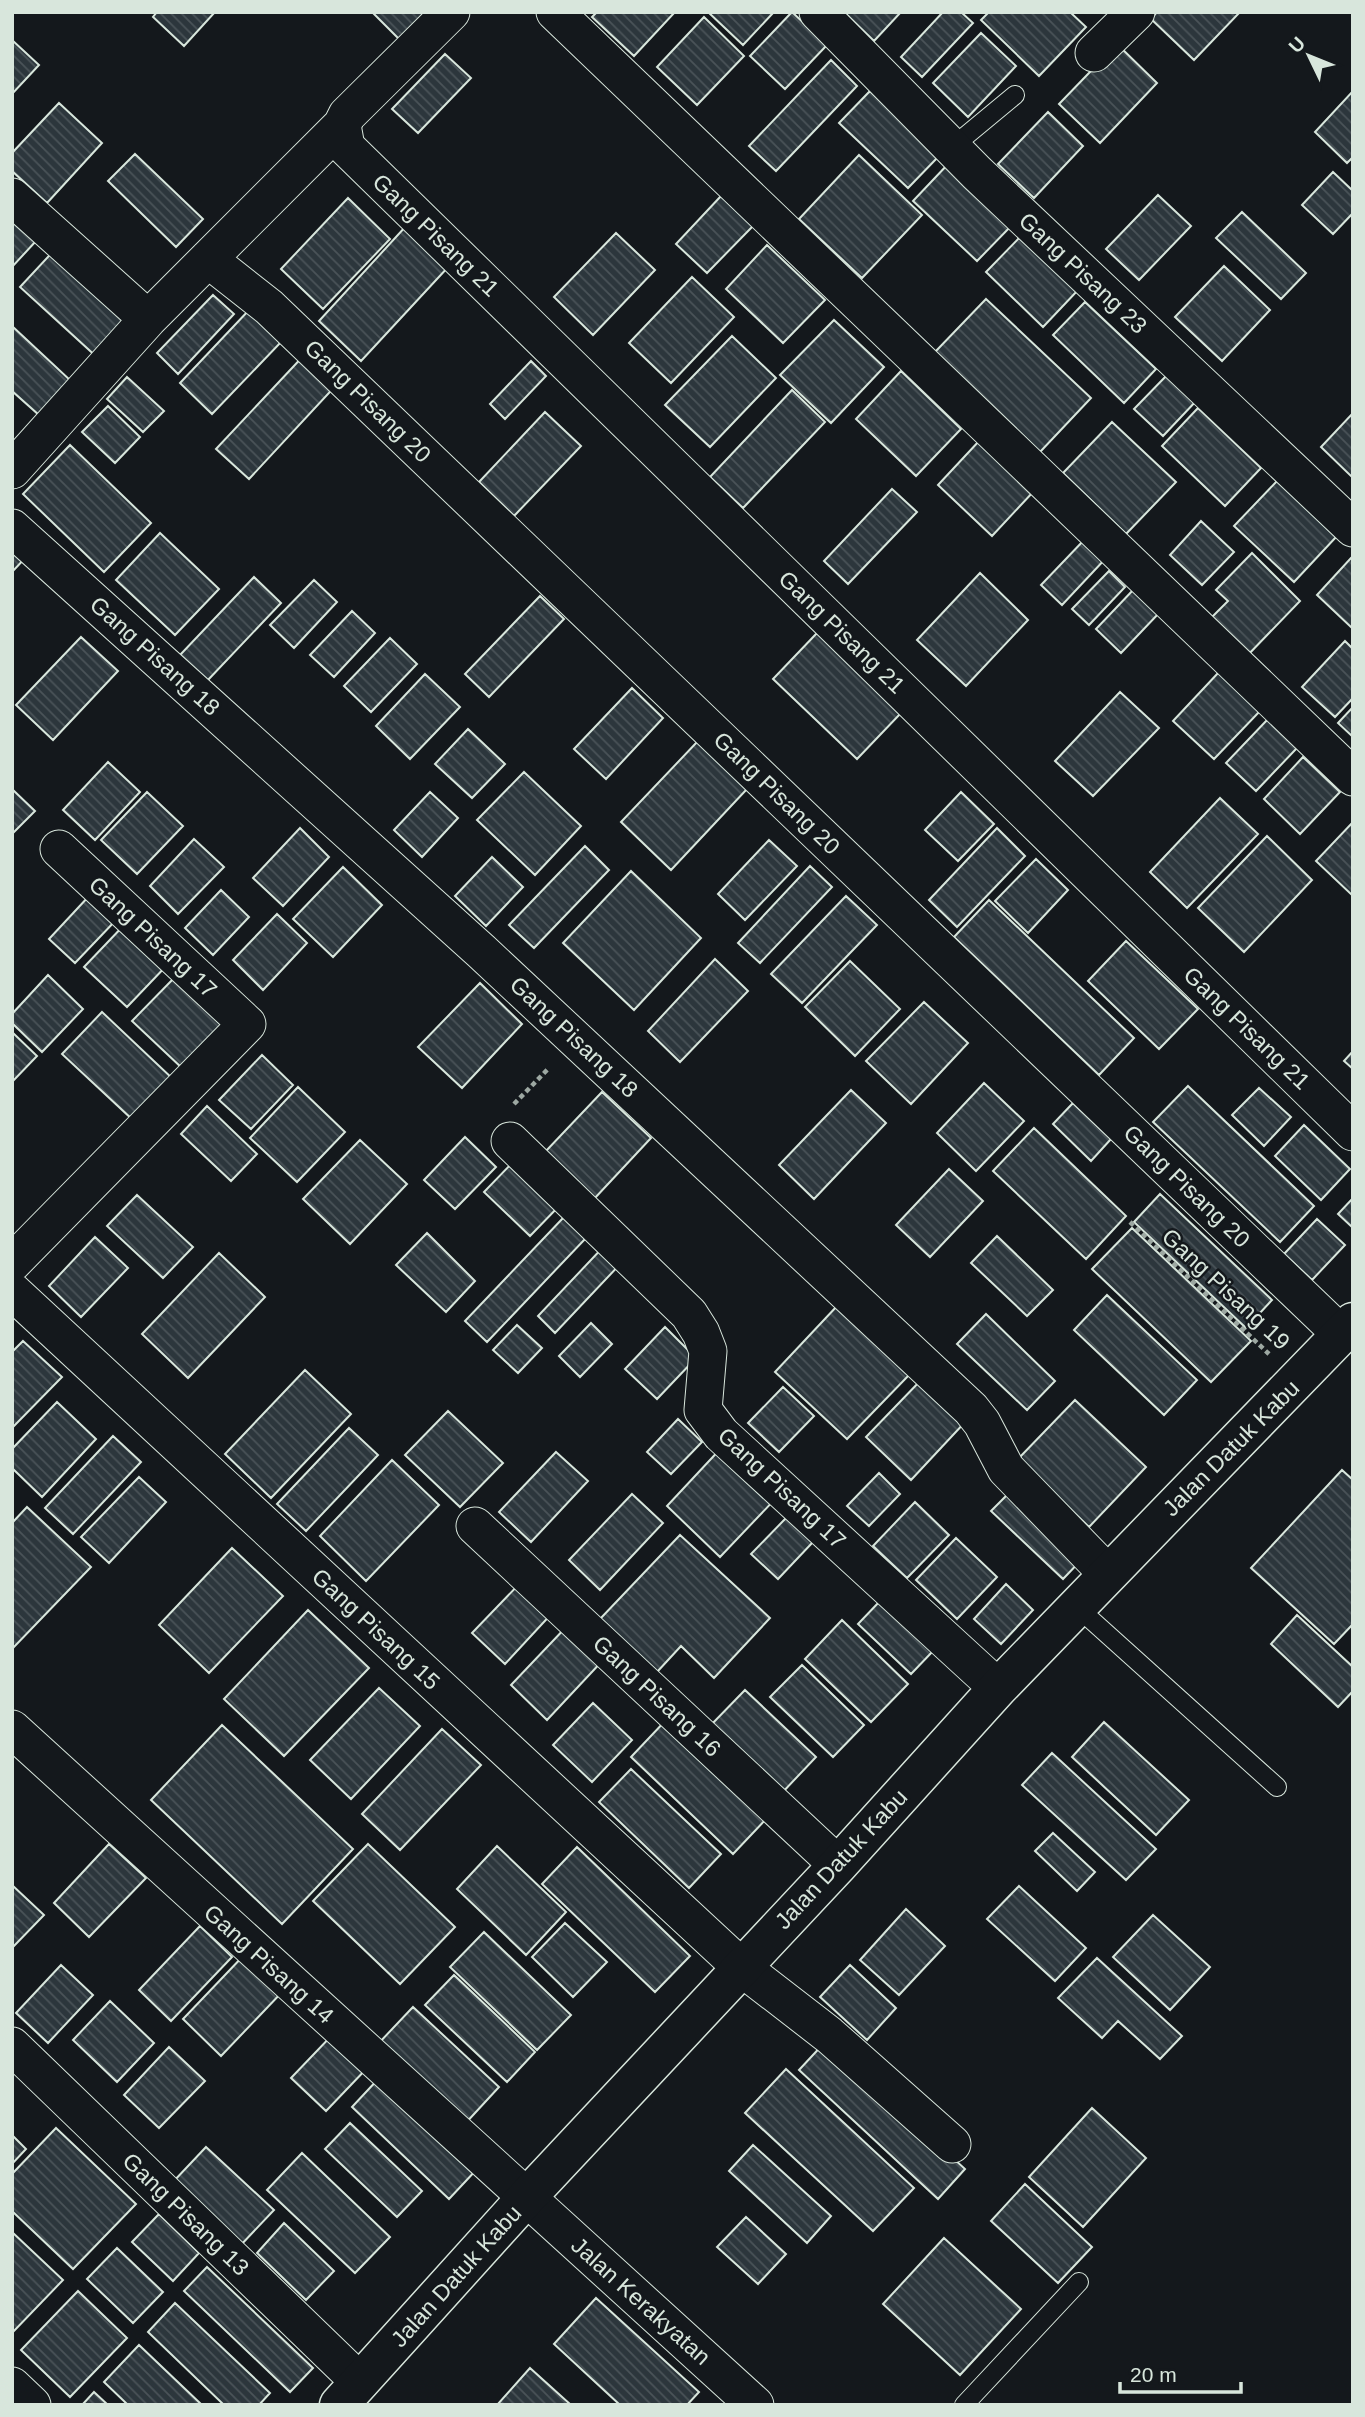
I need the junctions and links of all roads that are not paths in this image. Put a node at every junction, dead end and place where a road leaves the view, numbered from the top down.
1 (451, 12) edge
2 (555, 12) edge
3 (818, 12) edge
4 (1136, 12) edge
5 (1094, 53) dead end
6 (1015, 95) dead end
7 (342, 125) junction
8 (951, 148) junction
9 (12, 197) edge
10 (208, 259) junction
11 (148, 319) junction
12 (12, 470) edge
13 (12, 528) edge
14 (1353, 528) edge
15 (1353, 777) edge
16 (59, 849) dead end
17 (1353, 1132) edge
18 (510, 1141) road end
19 (12, 1264) edge
20 (12, 1291) edge
21 (1347, 1328) edge
22 (475, 1526) dead end
23 (1107, 1573) junction
24 (1077, 1607) junction
25 (998, 1688) junction
26 (12, 1729) edge
27 (1277, 1787) dead end
28 (838, 1865) junction
29 (741, 1968) junction
30 (12, 2046) edge
31 (952, 2144) dead end
32 (526, 2198) junction
33 (1079, 2282) dead end
34 (12, 2386) edge
35 (350, 2393) edge
36 (32, 2405) edge
37 (755, 2405) edge
38 (964, 2405) edge

1 - 7 street
2 - 15 street
3 - 8 street, Gang Pisang 23
4 - 5 street
6 - 8 lane
7 - 10 street
7 - 17 street, Gang Pisang 21
8 - 14 street, Gang Pisang 23
9 - 11 street
10 - 11 street
10 - 21 street, Gang Pisang 20
11 - 12 street
13 - 23 street, Gang Pisang 18
16 - 19 street, Gang Pisang 17
18 - 25 street, Gang Pisang 17
20 - 29 street, Gang Pisang 15
21 - 23 street, Jalan Datuk Kabu
22 - 28 street, Gang Pisang 16
23 - 24 street, Jalan Datuk Kabu
24 - 25 street, Jalan Datuk Kabu
24 - 27 lane
25 - 28 street, Jalan Datuk Kabu
26 - 32 street, Gang Pisang 14
28 - 29 street, Jalan Datuk Kabu
29 - 31 street, Gang Pisang 15
29 - 32 street, Jalan Datuk Kabu
30 - 35 street, Gang Pisang 13
32 - 35 street, Jalan Datuk Kabu
32 - 37 street, Jalan Kerakyatan
33 - 38 lane
34 - 36 street

